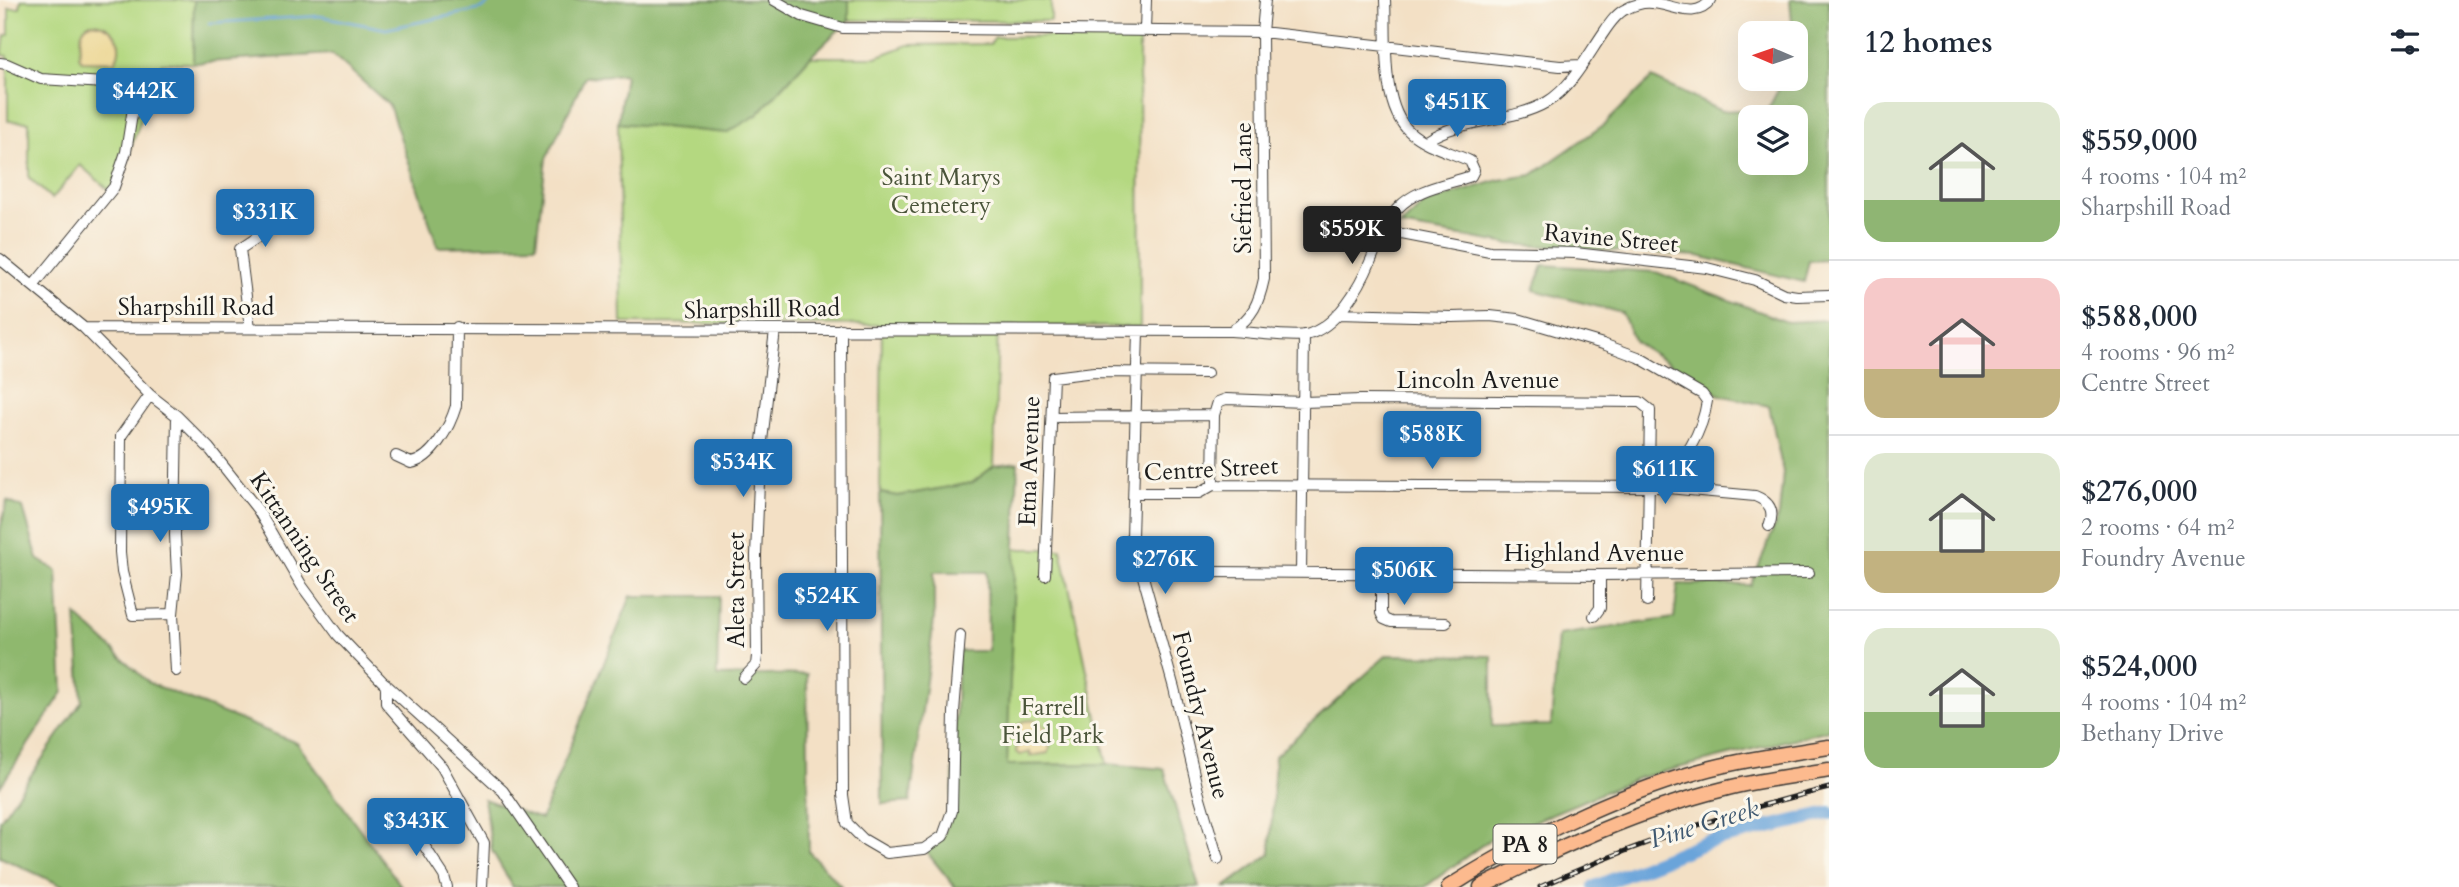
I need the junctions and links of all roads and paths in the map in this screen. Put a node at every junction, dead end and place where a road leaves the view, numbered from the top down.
1 (774, 0) edge
2 (1146, 0) edge
3 (1265, 0) edge
4 (1385, 0) edge
5 (1711, 0) edge
6 (1145, 30) junction
7 (1262, 32) junction
8 (1387, 45) junction
9 (0, 63) edge
10 (1581, 65) junction
11 (1426, 141) junction
12 (287, 218) dead end
13 (1385, 231) junction
14 (0, 259) edge
15 (34, 285) junction
16 (1829, 295) edge
17 (1337, 314) junction
18 (457, 327) junction
19 (84, 328) junction
20 (250, 328) junction
21 (841, 329) junction
22 (775, 330) junction
23 (1231, 331) junction
24 (1138, 332) junction
25 (1304, 335) junction
26 (1138, 373) junction
27 (1207, 373) dead end
28 (150, 395) junction
29 (1304, 402) junction
30 (1214, 415) junction
31 (177, 416) junction
32 (1137, 416) junction
33 (1052, 417) junction
34 (396, 456) dead end
35 (1213, 485) junction
36 (1301, 486) junction
37 (1654, 487) junction
38 (1134, 493) junction
39 (1769, 526) dead end
40 (1211, 572) dead end
41 (1301, 573) junction
42 (1381, 573) junction
43 (1809, 573) dead end
44 (1648, 574) junction
45 (1045, 575) dead end
46 (1600, 575) junction
47 (1647, 602) dead end
48 (173, 614) junction
49 (1594, 616) dead end
50 (1446, 623) dead end
51 (960, 635) dead end
52 (176, 671) dead end
53 (744, 678) dead end
54 (386, 684) junction
55 (1829, 745) edge
56 (1829, 770) edge
57 (408, 821) dead end
58 (1217, 859) dead end
59 (447, 887) edge
60 (482, 887) edge
61 (569, 887) edge
62 (1449, 887) edge
63 (1481, 887) edge

1 - 6 street
2 - 6 street
3 - 7 street, Siefried Lane
4 - 8 street
5 - 10 street
6 - 7 street
7 - 8 street
7 - 23 street, Siefried Lane
8 - 10 street
8 - 11 street
9 - 15 street
10 - 11 street
11 - 13 street
12 - 20 street
13 - 16 street, Ravine Street
13 - 17 street
14 - 15 street, Kittanning Street
15 - 19 street, Kittanning Street
17 - 25 street
17 - 37 street
18 - 20 street, Sharpshill Road
18 - 22 street, Sharpshill Road
18 - 34 street
19 - 20 street, Sharpshill Road
19 - 28 street, Kittanning Street
21 - 22 street, Sharpshill Road
21 - 24 street, Sharpshill Road
21 - 51 street
22 - 53 street, Aleta Street
23 - 24 street, Sharpshill Road
23 - 25 street, Sharpshill Road
24 - 26 street, Foundry Avenue
25 - 29 street
26 - 27 street, Etna Avenue
26 - 32 street, Foundry Avenue
26 - 33 street, Etna Avenue
28 - 31 street, Kittanning Street
28 - 48 street
29 - 30 street, Lincoln Avenue
29 - 36 street
29 - 37 street, Lincoln Avenue
30 - 32 street
30 - 35 street
31 - 48 street
31 - 54 street, Kittanning Street
32 - 33 street
32 - 38 street, Foundry Avenue
33 - 45 street, Etna Avenue
35 - 36 street, Centre Street
35 - 38 street, Centre Street
36 - 37 street, Centre Street
36 - 41 street
37 - 39 street, Centre Street
37 - 44 street
38 - 58 street, Foundry Avenue
40 - 41 street, Highland Avenue
41 - 42 street, Highland Avenue
42 - 46 street, Highland Avenue
42 - 50 street
43 - 44 street, Highland Avenue
44 - 46 street, Highland Avenue
44 - 47 street
46 - 49 street
48 - 52 street
54 - 60 street
54 - 61 street, Kittanning Street
55 - 62 highway, PA 8
56 - 63 highway, PA 8
57 - 59 street

